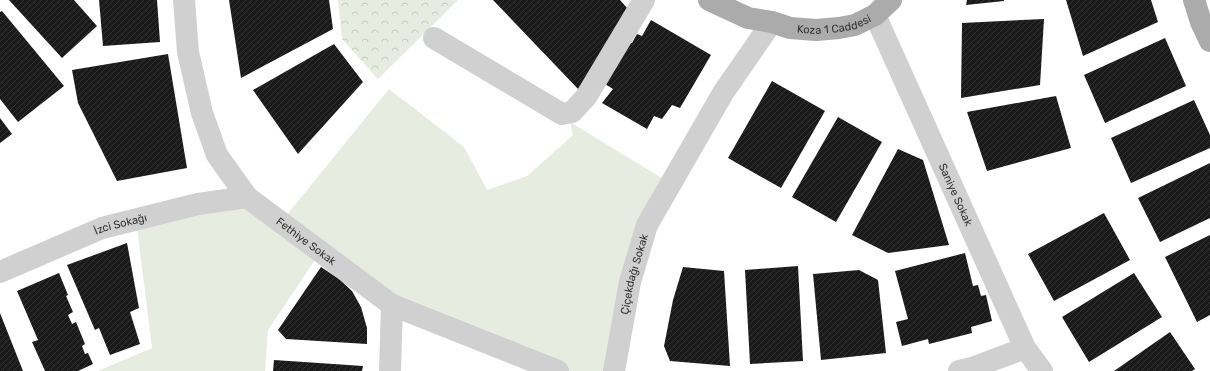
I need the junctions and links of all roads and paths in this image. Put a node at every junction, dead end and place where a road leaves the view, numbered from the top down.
1 (184, 0) edge
2 (644, 0) edge
3 (709, 0) edge
4 (746, 0) edge
5 (891, 0) edge
6 (1194, 0) edge
7 (875, 15) junction
8 (772, 22) junction
9 (434, 38) dead end
10 (1210, 41) edge
11 (247, 197) junction
12 (0, 272) edge
13 (392, 305) junction
14 (1024, 348) junction
15 (390, 371) edge
16 (558, 371) edge
17 (614, 371) edge
18 (959, 371) edge
19 (1042, 371) edge

1 - 11 street, Fethiye Sokak
2 - 9 street
3 - 8 main road
4 - 8 main road
5 - 7 main road, Koza 1 Caddesi
6 - 10 main road
7 - 8 main road, Koza 1 Caddesi
7 - 14 street, Saniye Sokak
8 - 17 street, Çiçekdağı Sokak
11 - 12 street, İzci Sokağı
11 - 13 street, Fethiye Sokak
13 - 15 street
13 - 16 street, Fethiye Sokak
14 - 18 street
14 - 19 street, Saniye Sokak

